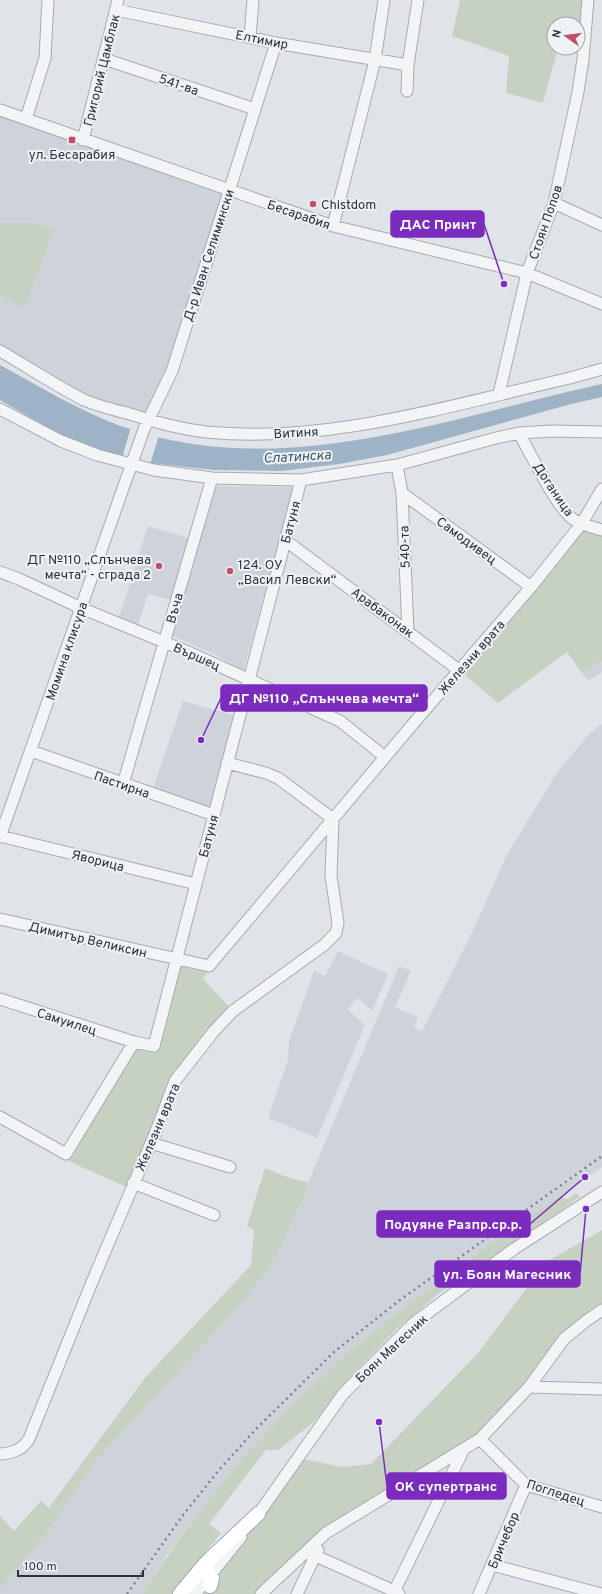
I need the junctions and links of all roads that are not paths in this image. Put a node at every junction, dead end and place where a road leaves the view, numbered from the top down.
1 (48, 0) edge
2 (253, 0) edge
3 (384, 0) edge
4 (418, 0) edge
5 (588, 0) edge
6 (117, 5) edge
7 (250, 37) junction
8 (276, 43) junction
9 (104, 59) junction
10 (375, 60) junction
11 (408, 65) junction
12 (407, 91) dead end
13 (255, 109) junction
14 (0, 110) edge
15 (26, 119) junction
16 (83, 140) junction
17 (229, 189) junction
18 (554, 203) junction
19 (602, 225) edge
20 (333, 226) junction
21 (527, 273) junction
22 (602, 304) edge
23 (0, 351) edge
24 (600, 369) edge
25 (498, 394) junction
26 (0, 409) edge
27 (146, 425) junction
28 (602, 432) edge
29 (519, 433) junction
30 (133, 463) junction
31 (397, 465) junction
32 (212, 478) junction
33 (301, 480) junction
34 (602, 488) edge
35 (402, 493) junction
36 (582, 523) junction
37 (602, 530) edge
38 (285, 540) junction
39 (0, 572) edge
40 (531, 587) junction
41 (81, 608) junction
42 (408, 631) junction
43 (164, 642) junction
44 (460, 671) junction
45 (249, 679) junction
46 (31, 751) junction
47 (385, 757) junction
48 (227, 763) junction
49 (123, 784) junction
50 (214, 815) junction
51 (333, 819) junction
52 (0, 837) edge
53 (196, 884) junction
54 (0, 919) edge
55 (176, 959) junction
56 (0, 999) edge
57 (134, 1042) junction
58 (0, 1117) edge
59 (151, 1143) junction
60 (230, 1167) dead end
61 (133, 1183) junction
62 (602, 1192) edge
63 (214, 1215) dead end
64 (602, 1310) edge
65 (529, 1387) junction
66 (602, 1389) edge
67 (480, 1439) junction
68 (464, 1449) junction
69 (0, 1454) edge
70 (526, 1486) junction
71 (602, 1506) edge
72 (258, 1514) junction
73 (311, 1554) junction
74 (492, 1565) junction
75 (206, 1581) edge
76 (395, 1593) edge
77 (180, 1594) edge
78 (195, 1594) edge
79 (261, 1594) edge
80 (297, 1594) edge
81 (479, 1594) edge
82 (601, 1594) edge

1 - 15 street
2 - 7 street
3 - 10 street
4 - 11 street
5 - 18 street, Стоян Попов
6 - 7 street, Елтимир
6 - 9 street, Григорий Цамблак
7 - 8 street, Елтимир
8 - 10 street, Елтимир
8 - 13 street, Д-р Иван Селимински
9 - 13 street, 541-ва
9 - 16 street, Григорий Цамблак
10 - 11 street, Елтимир
10 - 20 street
11 - 12 street
13 - 17 street, Д-р Иван Селимински
14 - 15 street, Бесарабия
15 - 16 street, Бесарабия
16 - 17 street, Бесарабия
17 - 20 street, Бесарабия
17 - 27 street, Д-р Иван Селимински
18 - 19 street
18 - 21 street, Стоян Попов
20 - 21 street, Бесарабия
21 - 22 street, Бесарабия
21 - 25 street, Стоян Попов
23 - 27 street, Витиня
24 - 25 street, Витиня
25 - 27 street, Витиня
26 - 30 street
27 - 30 street, Д-р Иван Селимински
28 - 29 street
29 - 31 street
29 - 36 street, Доганица
30 - 32 street
30 - 41 street, Момина клисура
31 - 33 street
31 - 35 street, 540-та
32 - 33 street
32 - 43 street, Въча
33 - 38 street, Батуня
34 - 36 street, Железни врата
35 - 40 street, Самодивец
35 - 42 street, 540-та
36 - 37 street, Доганица
36 - 40 street, Железни врата
38 - 42 street, Арабаконак
38 - 45 street, Батуня
39 - 41 street, Вършец
40 - 44 street, Железни врата
41 - 43 street, Вършец
41 - 46 street, Момина клисура
42 - 44 street, Арабаконак
43 - 45 street, Вършец
43 - 49 street, Въча
44 - 47 street, Железни врата
45 - 47 street, Вършец
45 - 48 street, Батуня
46 - 49 street, Пастирна
46 - 52 street, Момина клисура
47 - 51 street, Железни врата
48 - 50 street, Батуня
48 - 51 street
49 - 50 street, Пастирна
50 - 53 street, Батуня
51 - 55 street, Железни врата
51 - 59 street, Железни врата
52 - 53 street, Яворица
53 - 55 street, Батуня
54 - 55 street, Димитър Великсин
55 - 57 street, Батуня
56 - 57 street, Самуилец
57 - 58 street
59 - 60 street
59 - 61 street, Железни врата
61 - 63 street
61 - 69 street, Железни врата
62 - 72 street, Боян Магесник
64 - 65 street
65 - 66 street
65 - 67 street
67 - 68 street
67 - 70 street, Погледец
68 - 73 street
68 - 76 street
70 - 71 street, Погледец
70 - 74 street, Бричебор
72 - 75 main road
72 - 75 street, Боян Магесник
73 - 76 street
73 - 79 street
73 - 80 street
74 - 81 street, Бричебор
74 - 82 street
75 - 77 main road
75 - 78 street, Боян Магесник

